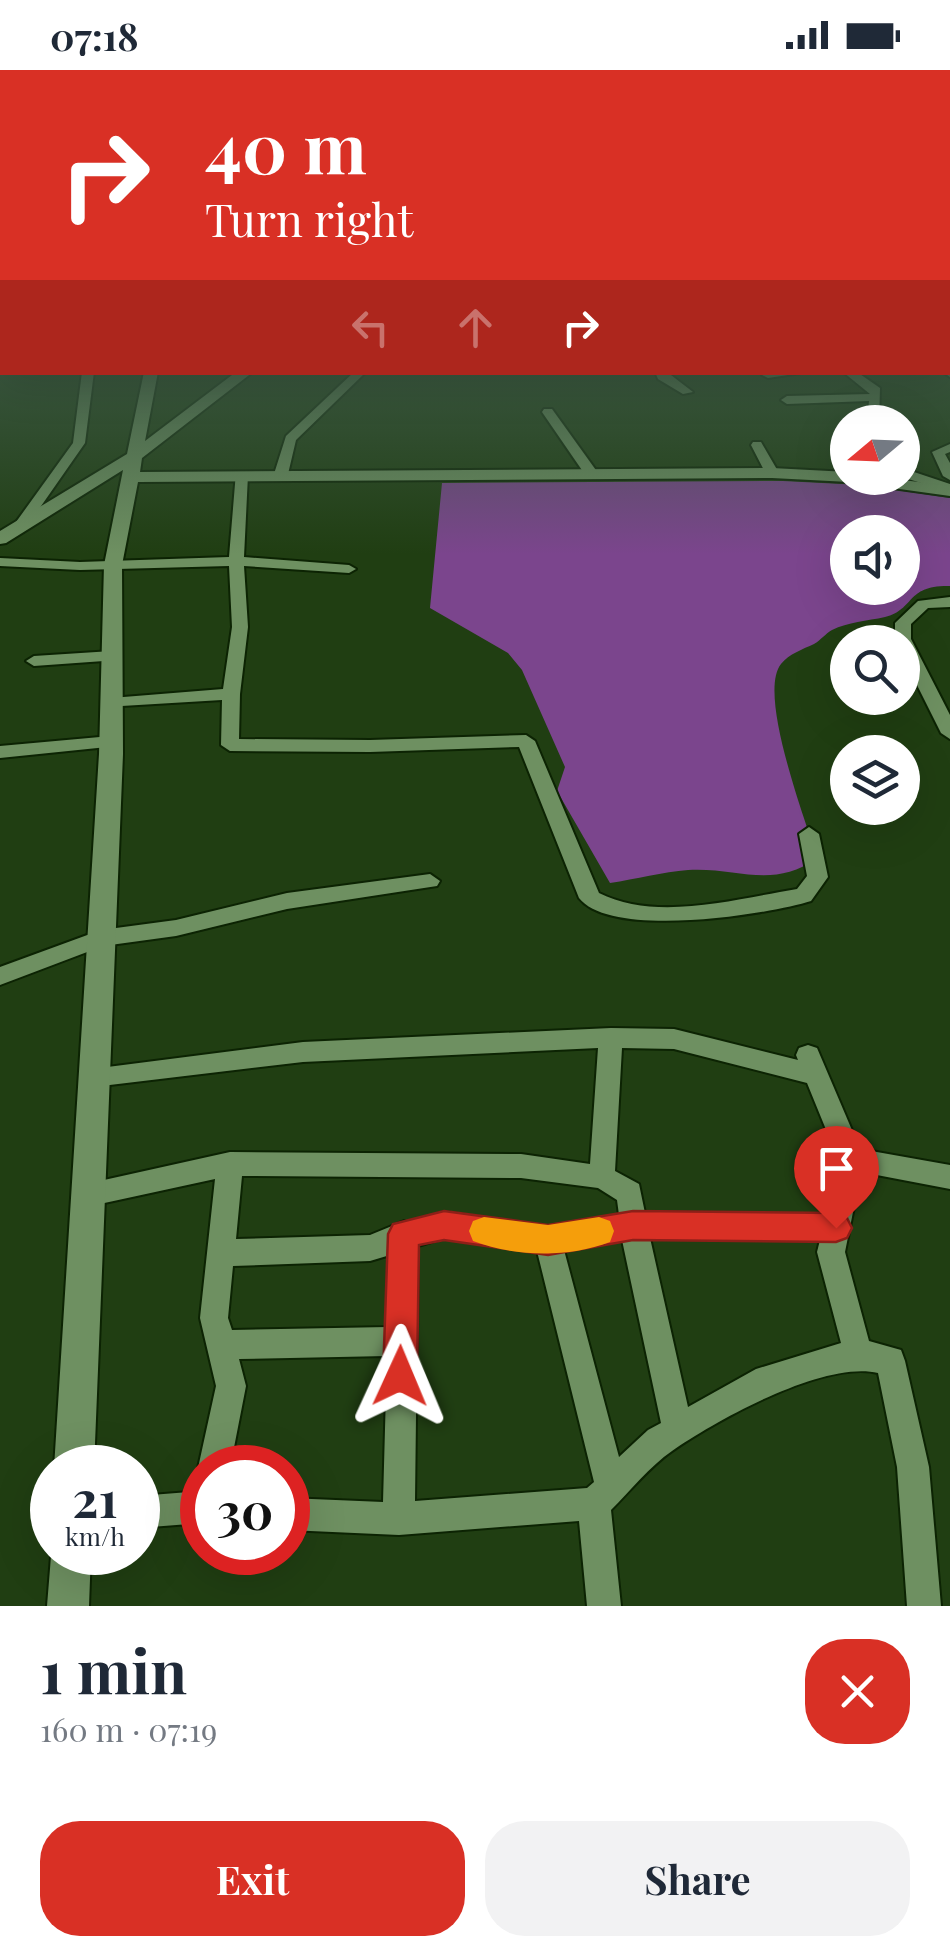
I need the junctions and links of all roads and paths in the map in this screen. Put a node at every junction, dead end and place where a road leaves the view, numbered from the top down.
1 (83, 411) edge
2 (144, 411) edge
3 (200, 411) edge
4 (320, 411) edge
5 (548, 412) dead end
6 (757, 445) dead end
7 (950, 448) edge
8 (133, 467) junction
9 (591, 473) junction
10 (772, 473) junction
11 (281, 474) junction
12 (240, 475) junction
13 (830, 476) edge
14 (950, 476) edge
15 (920, 479) edge
16 (920, 486) edge
17 (950, 490) edge
18 (18, 529) junction
19 (0, 540) edge
20 (236, 560) junction
21 (0, 562) edge
22 (113, 565) junction
23 (349, 569) dead end
24 (949, 604) edge
25 (112, 656) junction
26 (34, 662) dead end
27 (231, 694) junction
28 (111, 703) junction
29 (950, 733) edge
30 (111, 742) junction
31 (0, 752) edge
32 (809, 834) dead end
33 (430, 882) dead end
34 (100, 938) junction
35 (0, 976) edge
36 (611, 1038) junction
37 (93, 1077) junction
38 (851, 1159) junction
39 (230, 1164) junction
40 (950, 1177) edge
41 (602, 1178) junction
42 (86, 1195) junction
43 (633, 1225) junction
44 (836, 1228) junction
45 (404, 1234) junction
46 (548, 1240) junction
47 (219, 1253) junction
48 (400, 1341) junction
49 (224, 1345) junction
50 (858, 1353) junction
51 (678, 1430) junction
52 (75, 1445) edge
53 (219, 1445) edge
54 (602, 1496) junction
55 (310, 1515) edge
56 (399, 1519) junction
57 (69, 1575) edge
58 (68, 1606) edge
59 (604, 1606) edge
60 (924, 1606) edge

1 - 18 street
2 - 8 street
3 - 8 street
4 - 11 street
5 - 9 street
6 - 10 street
7 - 14 street
8 - 12 street
8 - 18 street
8 - 22 street
9 - 10 street
9 - 11 street
10 - 13 street
11 - 12 street
12 - 20 street
15 - 17 street
16 - 17 street
18 - 19 street
20 - 22 street
20 - 23 street
20 - 27 street
21 - 22 street
22 - 25 street
24 - 29 street
25 - 26 street
25 - 28 street
27 - 28 street
27 - 32 street
28 - 30 street
30 - 31 street
30 - 34 street
33 - 34 street
34 - 35 street
34 - 37 street
36 - 37 street
36 - 38 street
36 - 41 street
37 - 42 street
38 - 40 street
38 - 44 street
39 - 41 street
39 - 42 street
39 - 47 street
41 - 43 street
42 - 52 street
43 - 44 street
43 - 46 street
43 - 51 street
44 - 50 street
45 - 46 street
45 - 47 street
45 - 48 street
46 - 54 street
47 - 49 street
48 - 49 street
48 - 56 street
49 - 53 street
50 - 51 street
50 - 60 street
51 - 54 street
54 - 56 street
54 - 59 street
55 - 56 street
57 - 58 street

